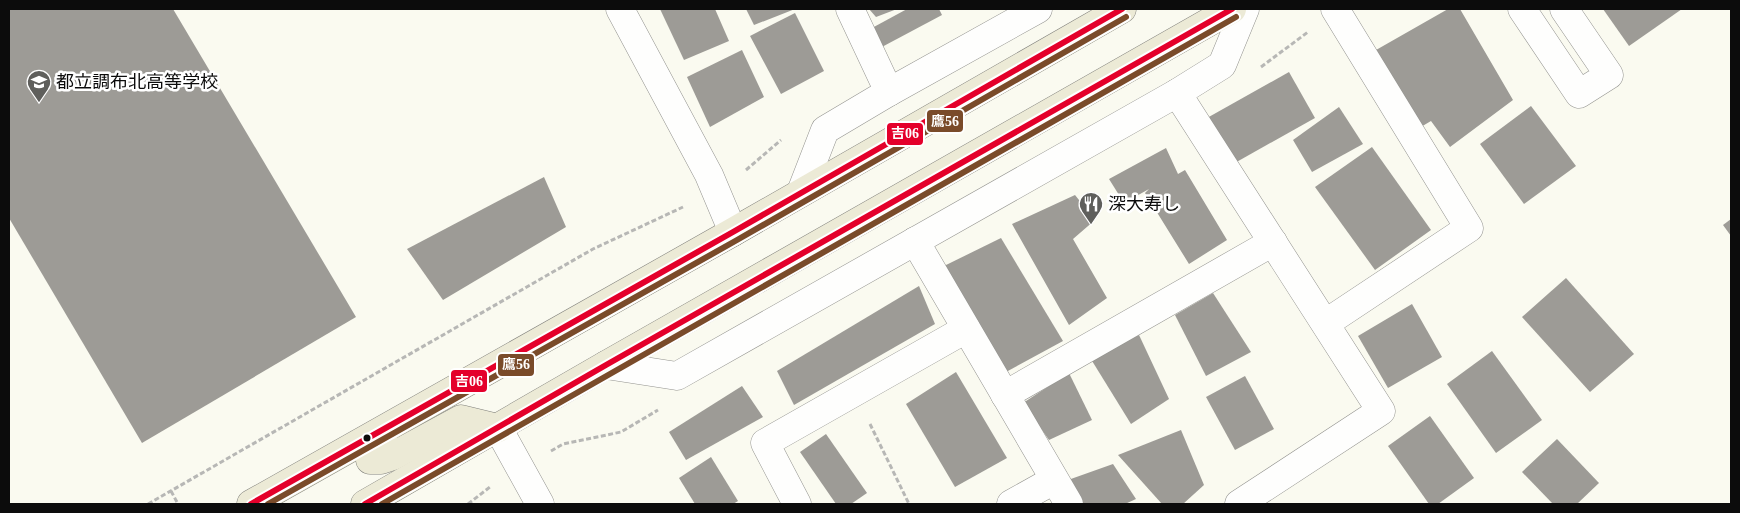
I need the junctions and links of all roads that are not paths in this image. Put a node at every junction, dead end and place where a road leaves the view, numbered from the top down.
1 (620, 9) edge
2 (850, 9) edge
3 (1036, 9) edge
4 (1122, 9) edge
5 (1232, 9) edge
6 (1245, 9) edge
7 (1335, 9) edge
8 (1522, 9) edge
9 (1564, 9) edge
10 (889, 92) junction
11 (1177, 93) junction
12 (801, 192) junction
13 (733, 232) junction
14 (916, 241) junction
15 (1273, 242) junction
16 (1326, 323) junction
17 (966, 329) junction
18 (606, 365) junction
19 (1006, 395) junction
20 (392, 424) junction
21 (498, 428) junction
22 (1054, 480) junction
23 (251, 504) edge
24 (365, 504) edge
25 (540, 504) edge
26 (797, 504) edge
27 (1011, 504) edge
28 (1069, 504) edge
29 (1239, 504) edge

1 - 13 street
2 - 10 street
3 - 10 street
4 - 12 main road
5 - 18 main road
6 - 11 street
7 - 16 street
8 - 9 street
10 - 12 street
11 - 14 street
11 - 15 street
12 - 13 main road
13 - 20 main road
14 - 17 street
14 - 18 street
15 - 16 street
15 - 19 street
16 - 29 street
17 - 19 street
17 - 26 street
18 - 21 main road
19 - 22 street
20 - 21 main road
20 - 23 main road
21 - 24 main road
21 - 25 street
22 - 27 street
22 - 28 street

